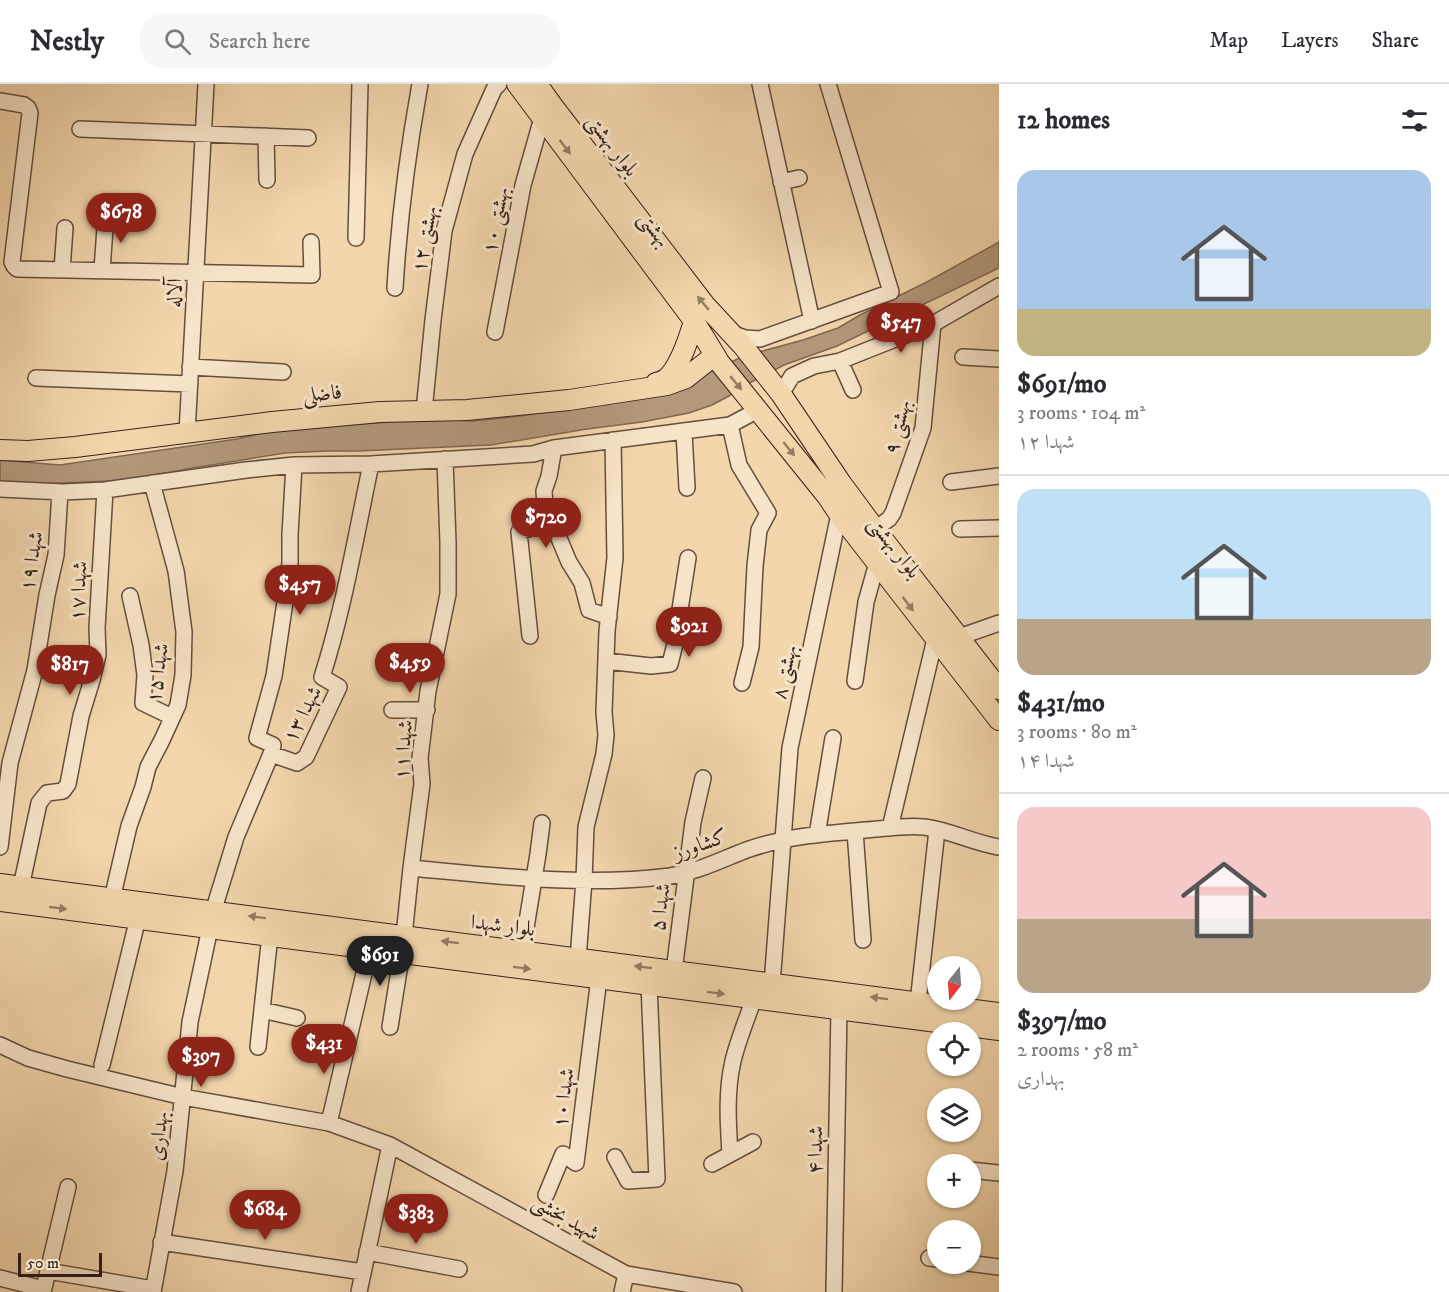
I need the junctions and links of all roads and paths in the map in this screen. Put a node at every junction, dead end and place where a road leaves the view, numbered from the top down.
1 (206, 84) edge
2 (360, 84) edge
3 (420, 84) edge
4 (499, 84) edge
5 (517, 84) edge
6 (537, 84) edge
7 (760, 84) edge
8 (828, 84) edge
9 (0, 102) edge
10 (542, 117) junction
11 (80, 129) dead end
12 (203, 134) junction
13 (266, 136) junction
14 (308, 138) dead end
15 (800, 178) dead end
16 (267, 180) dead end
17 (781, 182) junction
18 (106, 214) dead end
19 (65, 228) dead end
20 (356, 238) dead end
21 (311, 242) dead end
22 (62, 270) junction
23 (102, 270) junction
24 (196, 272) junction
25 (999, 286) edge
26 (395, 288) dead end
27 (694, 321) junction
28 (812, 321) junction
29 (933, 324) junction
30 (495, 332) dead end
31 (737, 339) junction
32 (963, 357) dead end
33 (717, 358) junction
34 (999, 359) edge
35 (840, 361) junction
36 (190, 367) junction
37 (283, 372) dead end
38 (36, 378) dead end
39 (189, 384) junction
40 (649, 387) junction
41 (778, 390) junction
42 (853, 390) dead end
43 (755, 406) junction
44 (424, 411) junction
45 (730, 425) junction
46 (684, 432) junction
47 (187, 433) junction
48 (613, 440) junction
49 (554, 448) junction
50 (0, 450) edge
51 (445, 459) junction
52 (371, 464) junction
53 (294, 465) junction
54 (830, 466) junction
55 (999, 476) edge
56 (812, 477) junction
57 (951, 482) dead end
58 (152, 483) junction
59 (687, 488) dead end
60 (0, 489) edge
61 (834, 489) junction
62 (105, 490) junction
63 (60, 492) junction
64 (839, 514) junction
65 (552, 521) junction
66 (999, 528) edge
67 (875, 529) junction
68 (960, 529) dead end
69 (688, 558) dead end
70 (877, 563) junction
71 (130, 596) dead end
72 (609, 617) junction
73 (999, 623) edge
74 (530, 636) dead end
75 (959, 637) junction
76 (935, 639) junction
77 (606, 662) junction
78 (855, 681) dead end
79 (742, 683) dead end
80 (999, 689) edge
81 (392, 710) dead end
82 (427, 710) junction
83 (172, 717) junction
84 (999, 720) edge
85 (832, 738) dead end
86 (271, 754) junction
87 (703, 778) dead end
88 (542, 823) dead end
89 (890, 828) junction
90 (937, 830) junction
91 (855, 831) junction
92 (817, 835) junction
93 (783, 840) junction
94 (0, 847) edge
95 (999, 847) edge
96 (411, 867) junction
97 (685, 873) junction
98 (533, 879) junction
99 (584, 880) junction
100 (0, 884) edge
101 (21, 887) junction
102 (112, 899) junction
103 (0, 900) edge
104 (138, 918) junction
105 (211, 920) junction
106 (270, 935) junction
107 (863, 940) dead end
108 (403, 944) junction
109 (370, 948) junction
110 (522, 952) junction
111 (578, 959) junction
112 (674, 971) junction
113 (599, 978) junction
114 (649, 984) junction
115 (772, 984) junction
116 (754, 998) junction
117 (918, 1003) junction
118 (839, 1009) junction
119 (262, 1010) junction
120 (999, 1013) edge
121 (297, 1018) dead end
122 (390, 1027) dead end
123 (999, 1030) edge
124 (0, 1045) edge
125 (258, 1047) dead end
126 (102, 1065) dead end
127 (183, 1097) junction
128 (330, 1123) junction
129 (753, 1143) dead end
130 (390, 1145) junction
131 (730, 1154) junction
132 (615, 1157) dead end
133 (712, 1164) dead end
134 (981, 1171) edge
135 (999, 1173) edge
136 (68, 1187) dead end
137 (546, 1195) dead end
138 (161, 1242) junction
139 (367, 1252) junction
140 (981, 1265) edge
141 (999, 1267) edge
142 (459, 1269) dead end
143 (48, 1271) junction
144 (363, 1272) junction
145 (626, 1274) junction
146 (0, 1278) edge
147 (43, 1290) edge
148 (153, 1290) edge
149 (359, 1292) edge
150 (622, 1292) edge
151 (734, 1292) edge
152 (834, 1292) edge

1 - 12 street, آلاله
2 - 20 street
3 - 26 street
4 - 44 street, بهشتی ۱۲
5 - 10 main road, بهشتی
31 -> 6 main road, بلوار بهشتی
7 - 17 street
8 - 28 street
9 - 22 street
10 -> 27 main road, بهشتی
10 - 30 street, بهشتی ۱۰
11 - 12 street
12 - 13 street
12 - 24 street, آلاله
13 - 14 street
13 - 16 street
15 - 17 street
17 - 28 street
18 - 23 street
19 - 22 street
21 - 24 street
22 - 23 street
23 - 24 street
24 - 36 street, آلاله
25 - 29 street
27 - 33 main road, بهشتی
27 - 40 main road, فاضلی
28 - 31 street
29 - 35 street
29 - 67 street, بهشتی ۹
31 - 41 main road
32 - 34 street
33 - 40 main road, فاضلی
33 -> 43 main road, بهشتی
35 - 41 street
35 - 42 street
36 - 37 street
36 - 39 street, آلاله
38 - 39 street
39 - 47 street, آلاله
40 - 44 main road, فاضلی
41 - 54 main road, بلوار بهشتی
43 - 45 street
43 -> 56 main road, بلوار بهشتی
44 - 47 main road, فاضلی
45 - 46 street
45 - 79 street
46 - 48 street
46 - 59 street
47 - 50 main road, فاضلی
48 - 49 street
48 - 72 street
49 - 51 street
49 - 65 street
51 - 52 street
51 - 82 street, شهدا ۱۱
52 - 53 street
52 - 86 street, شهدا ۱۳
53 - 58 street
53 - 86 street
54 - 56 main road
54 - 61 main road, بلوار بهشتی
55 - 57 street
56 - 61 main road, بلوار بهشتی
58 - 62 street
58 - 83 street, شهدا ۱۵
60 - 63 street
61 - 64 main road, بلوار بهشتی
61 - 67 main road, بلوار بهشتی
62 - 63 street
62 - 101 street, شهدا ۱۷
63 - 94 street, شهدا ۱۹
64 - 70 main road, بلوار بهشتی
64 - 93 street, بهشتی ۸
65 - 72 street
65 - 74 street
66 - 68 street
67 - 75 main road, بلوار بهشتی
69 - 77 street
70 -> 76 main road, بلوار بهشتی
70 - 78 street
71 - 83 street
72 - 77 street
73 - 75 street
75 - 80 main road, بلوار بهشتی
76 - 84 main road, بلوار بهشتی
76 - 89 street
77 - 99 street
81 - 82 street
82 - 96 street, شهدا ۱۱
83 - 102 street, شهدا ۱۵
85 - 92 street
86 - 105 street, شهدا ۱۳
87 - 97 street, شهدا ۵
88 - 98 street
89 - 90 street, کشاورز
89 - 91 street, کشاورز
90 - 95 street, کشاورز
90 - 117 street
91 - 92 street, کشاورز
91 - 107 street
92 - 93 street, کشاورز
93 - 97 street, کشاورز
93 - 115 street, بهشتی ۸
96 - 98 street, کشاورز
96 - 108 street, شهدا ۱۱
97 - 99 street, کشاورز
97 - 112 street, شهدا ۵
98 - 99 street, کشاورز
98 - 110 street
99 - 111 street
100 - 101 main road, بلوار شهدا
101 - 102 main road, بلوار شهدا
102 - 105 main road, بلوار شهدا
103 -> 104 main road, بلوار شهدا
104 - 105 main road, بلوار شهدا
104 - 126 street
105 - 106 main road, بلوار شهدا
108 -> 105 main road, بلوار شهدا
105 - 127 street, بهداری
106 - 109 main road, بلوار شهدا
106 - 119 street
108 - 109 main road, بلوار شهدا
110 -> 108 main road, بلوار شهدا
108 -> 113 main road, بلوار شهدا
108 - 122 street, شهدا ۱۱
109 - 128 street
110 - 111 main road, بلوار شهدا
112 -> 111 main road, بلوار شهدا
112 - 115 main road, بلوار شهدا
113 - 114 main road, بلوار شهدا
113 - 137 street, شهدا ۱۰
114 -> 116 main road, بلوار شهدا
114 - 132 street
117 -> 115 main road, بلوار شهدا
116 - 118 main road, بلوار شهدا
116 - 131 street
117 - 120 main road, بلوار شهدا
118 - 123 main road, بلوار شهدا
118 - 152 street, شهدا ۴
119 - 121 street
119 - 125 street
124 - 127 street, شهید بخشی
127 - 128 street, شهید بخشی
127 - 138 street, بهداری
128 - 130 street, شهید بخشی
129 - 131 street
130 - 139 street
130 - 145 street, شهید بخشی
131 - 133 street
134 - 135 street
136 - 143 street
138 - 144 street
138 - 148 street, بهداری
139 - 142 street
139 - 144 street
140 - 141 street
143 - 147 street
143 - 148 street
144 - 149 street
145 - 150 street
145 - 151 street, شهید بخشی
146 - 147 street

